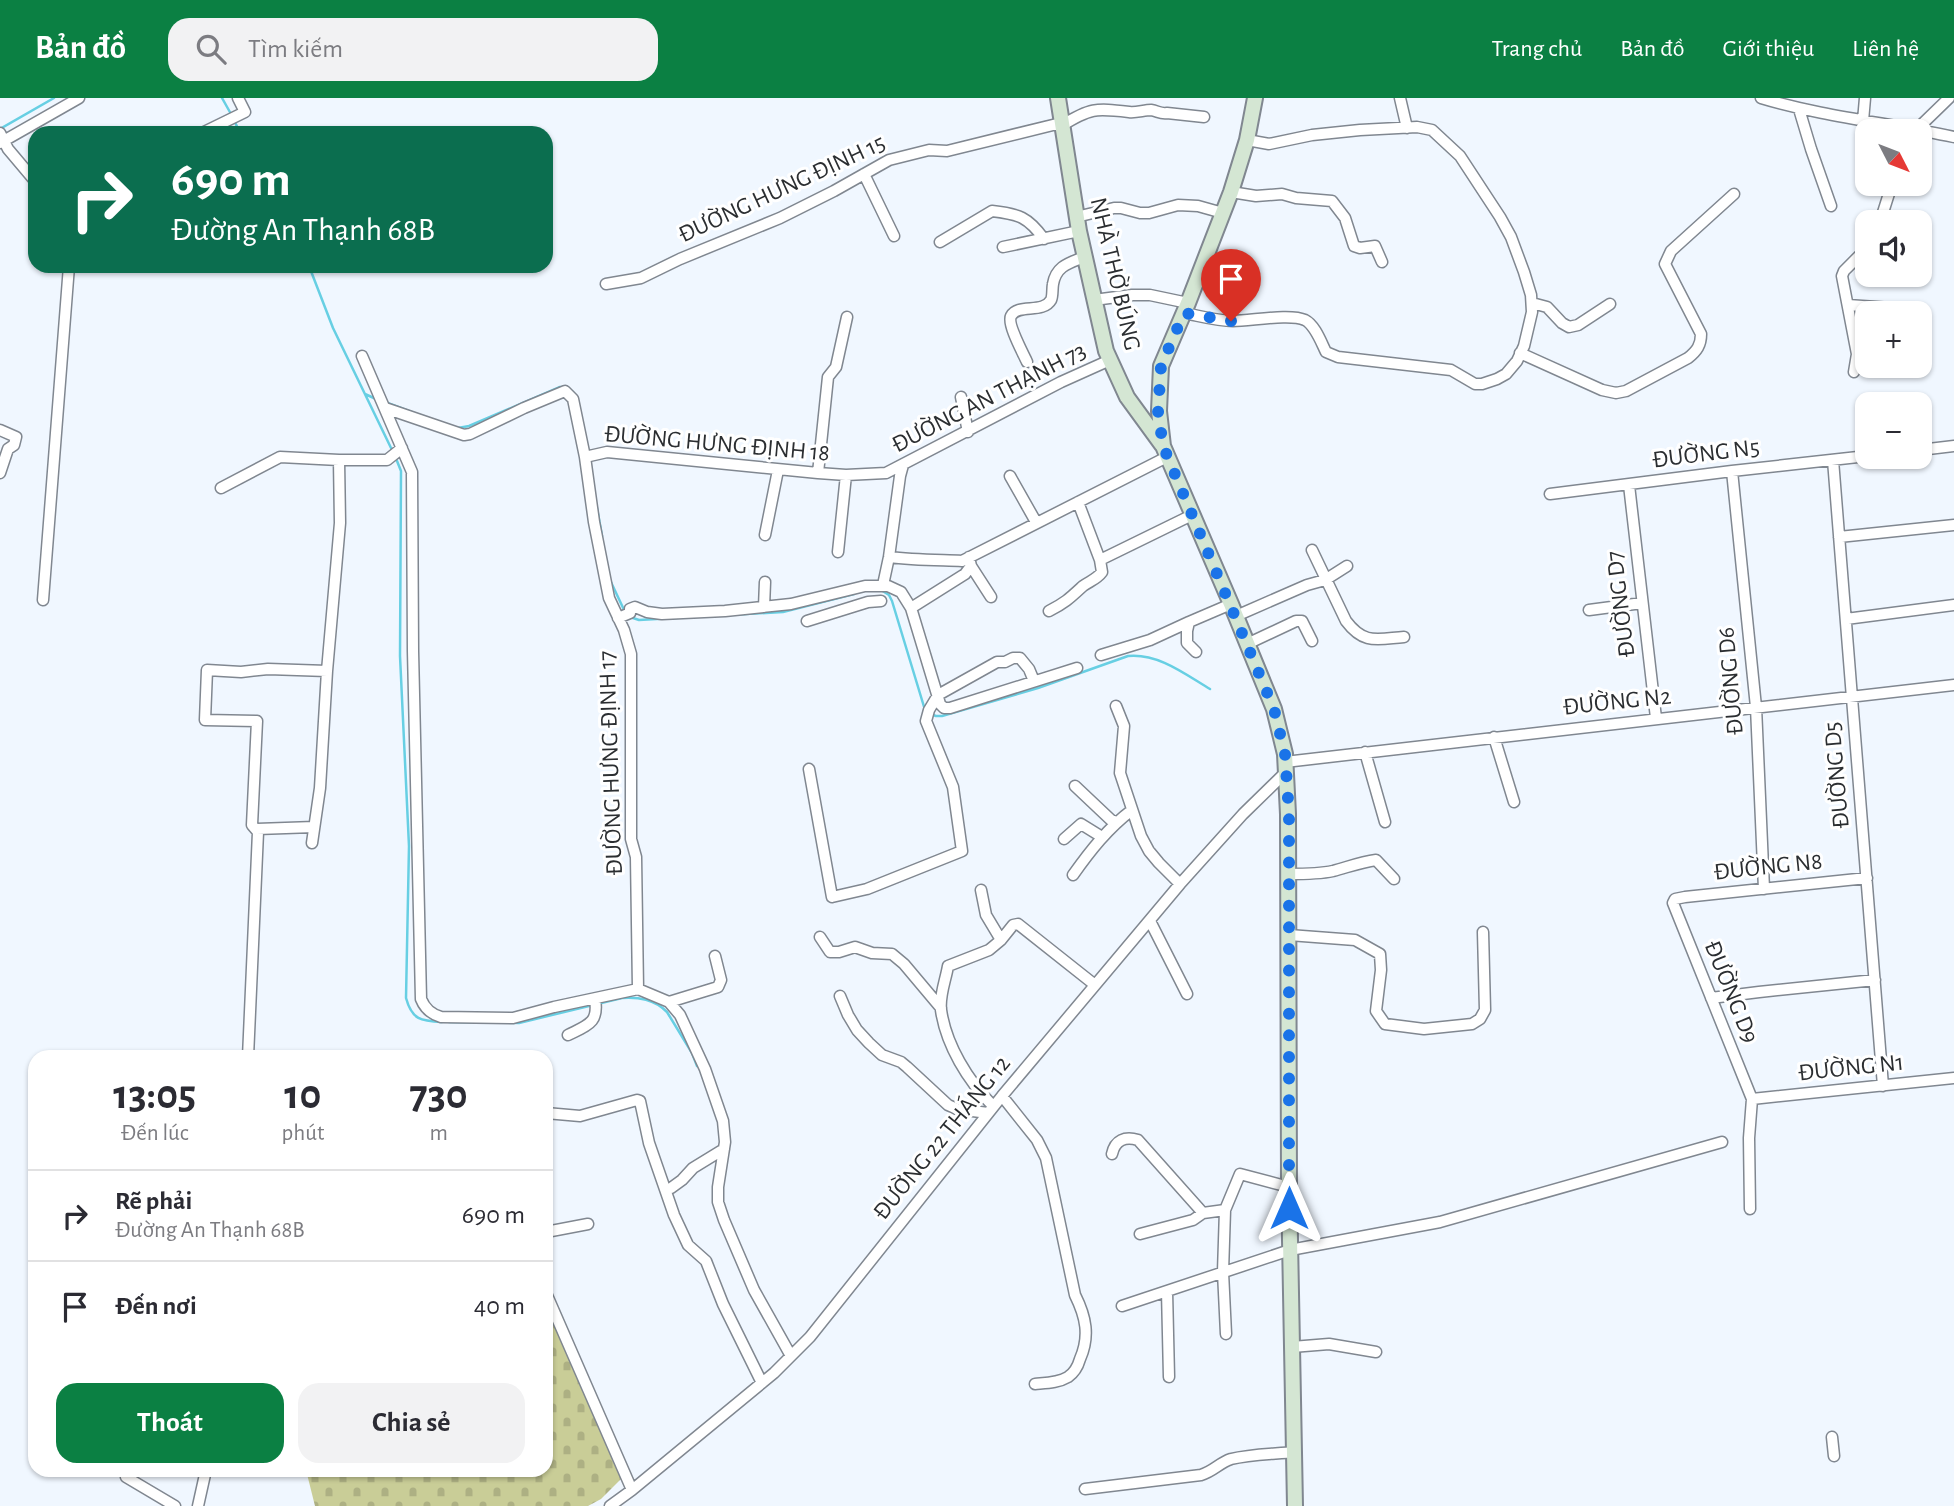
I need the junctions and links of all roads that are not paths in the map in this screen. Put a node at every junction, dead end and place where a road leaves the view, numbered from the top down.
1 (79, 98) edge
2 (238, 98) edge
3 (1058, 98) edge
4 (1255, 98) edge
5 (1400, 98) edge
6 (1761, 98) edge
7 (1865, 98) edge
8 (1949, 98) edge
9 (1798, 109) junction
10 (1204, 117) dead end
11 (1863, 119) edge
12 (1927, 119) edge
13 (1855, 120) edge
14 (1061, 125) junction
15 (216, 126) edge
16 (1407, 128) junction
17 (1932, 133) edge
18 (1954, 136) edge
19 (1, 138) edge
20 (1247, 139) junction
21 (28, 173) edge
22 (864, 174) junction
23 (1231, 192) junction
24 (1734, 194) dead end
25 (1831, 206) dead end
26 (1223, 213) junction
27 (1078, 224) junction
28 (894, 236) dead end
29 (1044, 239) junction
30 (940, 242) dead end
31 (1003, 247) dead end
32 (1084, 257) junction
33 (1855, 260) edge
34 (1381, 262) dead end
35 (68, 273) edge
36 (606, 284) dead end
37 (1094, 300) junction
38 (1532, 303) junction
39 (1610, 304) dead end
40 (1848, 304) junction
41 (1855, 305) edge
42 (1186, 308) junction
43 (847, 317) dead end
44 (1520, 353) junction
45 (362, 356) dead end
46 (1110, 360) junction
47 (1027, 362) dead end
48 (1854, 372) dead end
49 (961, 397) dead end
50 (385, 408) junction
51 (0, 430) edge
52 (968, 432) junction
53 (1954, 446) edge
54 (400, 449) junction
55 (1932, 449) edge
56 (1165, 452) junction
57 (585, 457) junction
58 (1855, 457) edge
59 (339, 460) junction
60 (1833, 460) junction
61 (903, 465) junction
62 (778, 470) junction
63 (1732, 471) junction
64 (0, 473) edge
65 (818, 473) junction
66 (846, 475) junction
67 (1010, 476) dead end
68 (1629, 485) junction
69 (221, 488) dead end
70 (1550, 494) dead end
71 (1078, 502) junction
72 (1192, 515) junction
73 (1036, 523) junction
74 (1954, 525) edge
75 (765, 535) dead end
76 (1839, 537) junction
77 (1312, 550) dead end
78 (838, 552) dead end
79 (889, 557) junction
80 (1100, 560) junction
81 (970, 562) junction
82 (1347, 566) dead end
83 (1325, 580) junction
84 (765, 582) dead end
85 (883, 585) junction
86 (867, 593) junction
87 (990, 597) dead end
88 (43, 600) dead end
89 (880, 601) dead end
90 (1642, 603) junction
91 (1954, 606) edge
92 (764, 607) junction
93 (911, 608) junction
94 (1233, 610) junction
95 (1589, 610) dead end
96 (1049, 611) dead end
97 (618, 618) junction
98 (1846, 619) junction
99 (807, 621) dead end
100 (1189, 622) junction
101 (1404, 637) dead end
102 (1312, 641) dead end
103 (1247, 644) junction
104 (1196, 652) dead end
105 (1101, 655) dead end
106 (1077, 668) dead end
107 (327, 671) junction
108 (1034, 681) junction
109 (1954, 685) edge
110 (938, 695) junction
111 (1852, 696) junction
112 (1116, 705) dead end
113 (1756, 707) junction
114 (1656, 718) junction
115 (1494, 737) junction
116 (1365, 752) junction
117 (1285, 767) junction
118 (809, 769) dead end
119 (1075, 786) dead end
120 (1514, 802) dead end
121 (1132, 810) junction
122 (1117, 822) junction
123 (1385, 822) dead end
124 (314, 827) junction
125 (257, 829) junction
126 (1102, 837) junction
127 (1064, 839) dead end
128 (312, 843) dead end
129 (1289, 874) junction
130 (1073, 875) dead end
131 (1867, 878) junction
132 (1394, 879) dead end
133 (1180, 884) junction
134 (1764, 889) junction
135 (981, 890) dead end
136 (1674, 901) joint
137 (1150, 921) junction
138 (1483, 932) dead end
139 (1289, 935) junction
140 (820, 937) dead end
141 (1001, 940) junction
142 (715, 956) dead end
143 (1875, 981) junction
144 (1095, 985) junction
145 (638, 989) junction
146 (1187, 994) dead end
147 (840, 996) dead end
148 (1711, 998) junction
149 (669, 1002) junction
150 (596, 1003) junction
151 (941, 1008) junction
152 (568, 1035) dead end
153 (248, 1050) edge
154 (1954, 1079) edge
155 (1883, 1086) junction
156 (1002, 1096) junction
157 (1752, 1099) junction
158 (990, 1110) junction
159 (553, 1114) edge
160 (1722, 1142) dead end
161 (724, 1149) junction
162 (1112, 1154) dead end
163 (1289, 1187) junction
164 (671, 1188) dead end
165 (1750, 1209) dead end
166 (1225, 1210) junction
167 (1203, 1213) junction
168 (588, 1224) dead end
169 (553, 1231) edge
170 (1140, 1234) dead end
171 (1290, 1250) junction
172 (1223, 1272) junction
173 (1167, 1291) junction
174 (1122, 1306) dead end
175 (553, 1309) edge
176 (1226, 1334) dead end
177 (1292, 1347) junction
178 (1376, 1352) dead end
179 (791, 1356) junction
180 (1169, 1377) dead end
181 (762, 1383) junction
182 (1035, 1384) dead end
183 (1832, 1437) dead end
184 (1294, 1452) junction
185 (1834, 1455) dead end
186 (125, 1477) dead end
187 (204, 1477) edge
188 (1085, 1489) dead end
189 (632, 1490) junction
190 (175, 1506) edge
191 (198, 1506) edge
192 (610, 1506) edge
193 (1295, 1506) edge

1 - 19 street
2 - 15 street
3 - 14 main road, NHÀ THỜ BÚNG
4 - 20 main road
5 - 16 street
6 - 9 street
7 - 11 street
8 - 12 street
9 - 13 street
9 - 25 street
10 - 14 street, ĐƯỜNG HƯNG ĐỊNH 15
14 - 22 street, ĐƯỜNG HƯNG ĐỊNH 15
14 - 27 main road, NHÀ THỜ BÚNG
16 - 20 street
16 - 38 street
17 - 18 street
19 - 21 street
20 - 23 main road
22 - 28 street
22 - 36 street, ĐƯỜNG HƯNG ĐỊNH 15
23 - 26 main road
23 - 34 street
24 - 44 street
26 - 27 street
26 - 42 main road
27 - 29 street
27 - 32 main road, NHÀ THỜ BÚNG
29 - 30 street
29 - 31 street
32 - 37 main road, NHÀ THỜ BÚNG
32 - 47 street
33 - 40 street
35 - 88 street
37 - 42 street
37 - 46 main road, NHÀ THỜ BÚNG
38 - 39 street
38 - 44 street
40 - 41 street
40 - 48 street
42 - 44 street
42 - 56 main road
43 - 65 street
45 - 50 street
46 - 52 street, ĐƯỜNG AN THẠNH 73
46 - 56 main road, NHÀ THỜ BÚNG
49 - 52 street
50 - 54 street
50 - 57 street, ĐƯỜNG HƯNG ĐỊNH 17
51 - 64 street
52 - 61 street, ĐƯỜNG AN THẠNH 73
53 - 55 street
54 - 59 street
54 - 150 street
56 - 71 street
56 - 72 main road
57 - 62 street, ĐƯỜNG HƯNG ĐỊNH 18
57 - 97 street, ĐƯỜNG HƯNG ĐỊNH 17
58 - 60 street, ĐƯỜNG N5
59 - 69 street
59 - 107 street
60 - 63 street, ĐƯỜNG N5
60 - 76 street, ĐƯỜNG D5
61 - 66 street, ĐƯỜNG AN THẠNH 73
61 - 79 street
62 - 65 street, ĐƯỜNG HƯNG ĐỊNH 18
62 - 75 street
63 - 68 street, ĐƯỜNG N5
63 - 113 street, ĐƯỜNG D6
65 - 66 street, ĐƯỜNG HƯNG ĐỊNH 18
66 - 78 street
67 - 73 street
68 - 70 street, ĐƯỜNG N5
68 - 90 street, ĐƯỜNG D7
71 - 73 street
71 - 80 street
72 - 80 street
72 - 94 main road
73 - 81 street
74 - 76 street
76 - 98 street, ĐƯỜNG D5
77 - 83 street
79 - 81 street
79 - 85 street
80 - 96 street
81 - 87 street
81 - 93 street
82 - 83 street
83 - 94 street
83 - 101 street
84 - 92 street
85 - 86 street
85 - 93 street
86 - 89 street
86 - 92 street
86 - 99 street
90 - 95 street
90 - 114 street, ĐƯỜNG D7
91 - 98 street
92 - 97 street
93 - 110 street
94 - 100 street
94 - 103 main road
97 - 145 street, ĐƯỜNG HƯNG ĐỊNH 17
98 - 111 street, ĐƯỜNG D5
100 - 104 street
100 - 105 street
102 - 103 street
103 - 117 main road
106 - 108 street
107 - 124 street
107 - 125 street
108 - 110 street
108 - 110 street
109 - 111 street, ĐƯỜNG N2
110 - 118 street
111 - 113 street, ĐƯỜNG N2
111 - 131 street, ĐƯỜNG D5
112 - 121 street
113 - 114 street, ĐƯỜNG N2
113 - 134 street, ĐƯỜNG D6
114 - 115 street, ĐƯỜNG N2
115 - 116 street, ĐƯỜNG N2
115 - 120 street
116 - 117 street, ĐƯỜNG N2
116 - 123 street
117 - 129 main road
117 - 133 street, ĐƯỜNG 22 THÁNG 12
119 - 122 street
121 - 122 street
121 - 133 street
122 - 126 street
124 - 125 street
124 - 128 street
125 - 153 street
126 - 127 street
126 - 130 street
129 - 132 street
129 - 139 main road
131 - 134 street, ĐƯỜNG N8
131 - 143 street, ĐƯỜNG D5
133 - 137 street, ĐƯỜNG 22 THÁNG 12
134 - 136 street, ĐƯỜNG N8
135 - 141 street
136 - 148 street, ĐƯỜNG D9
137 - 144 street, ĐƯỜNG 22 THÁNG 12
137 - 146 street
138 - 139 street
139 - 163 main road
140 - 151 street
141 - 144 street
141 - 151 street
142 - 149 street
143 - 148 street
143 - 155 street, ĐƯỜNG D5
144 - 156 street, ĐƯỜNG 22 THÁNG 12
145 - 149 street
145 - 150 street
147 - 158 street
148 - 157 street, ĐƯỜNG D9
149 - 161 street
150 - 152 street
151 - 158 street
154 - 155 street, ĐƯỜNG N1
155 - 157 street, ĐƯỜNG N1
156 - 158 street, ĐƯỜNG 22 THÁNG 12
156 - 182 street
157 - 165 street
158 - 179 street, ĐƯỜNG 22 THÁNG 12
159 - 181 street
160 - 171 street
161 - 164 street
161 - 179 street
162 - 167 street
163 - 166 street
163 - 171 main road
166 - 167 street
166 - 172 street
167 - 170 street
168 - 169 street
171 - 172 street
171 - 177 main road
172 - 173 street
172 - 176 street
173 - 174 street
173 - 180 street
175 - 189 street
177 - 178 street
177 - 184 main road
179 - 181 street, ĐƯỜNG 22 THÁNG 12
181 - 189 street, ĐƯỜNG 22 THÁNG 12
183 - 185 street
184 - 188 street
184 - 193 main road
186 - 190 street
187 - 191 street
189 - 192 street, ĐƯỜNG 22 THÁNG 12

